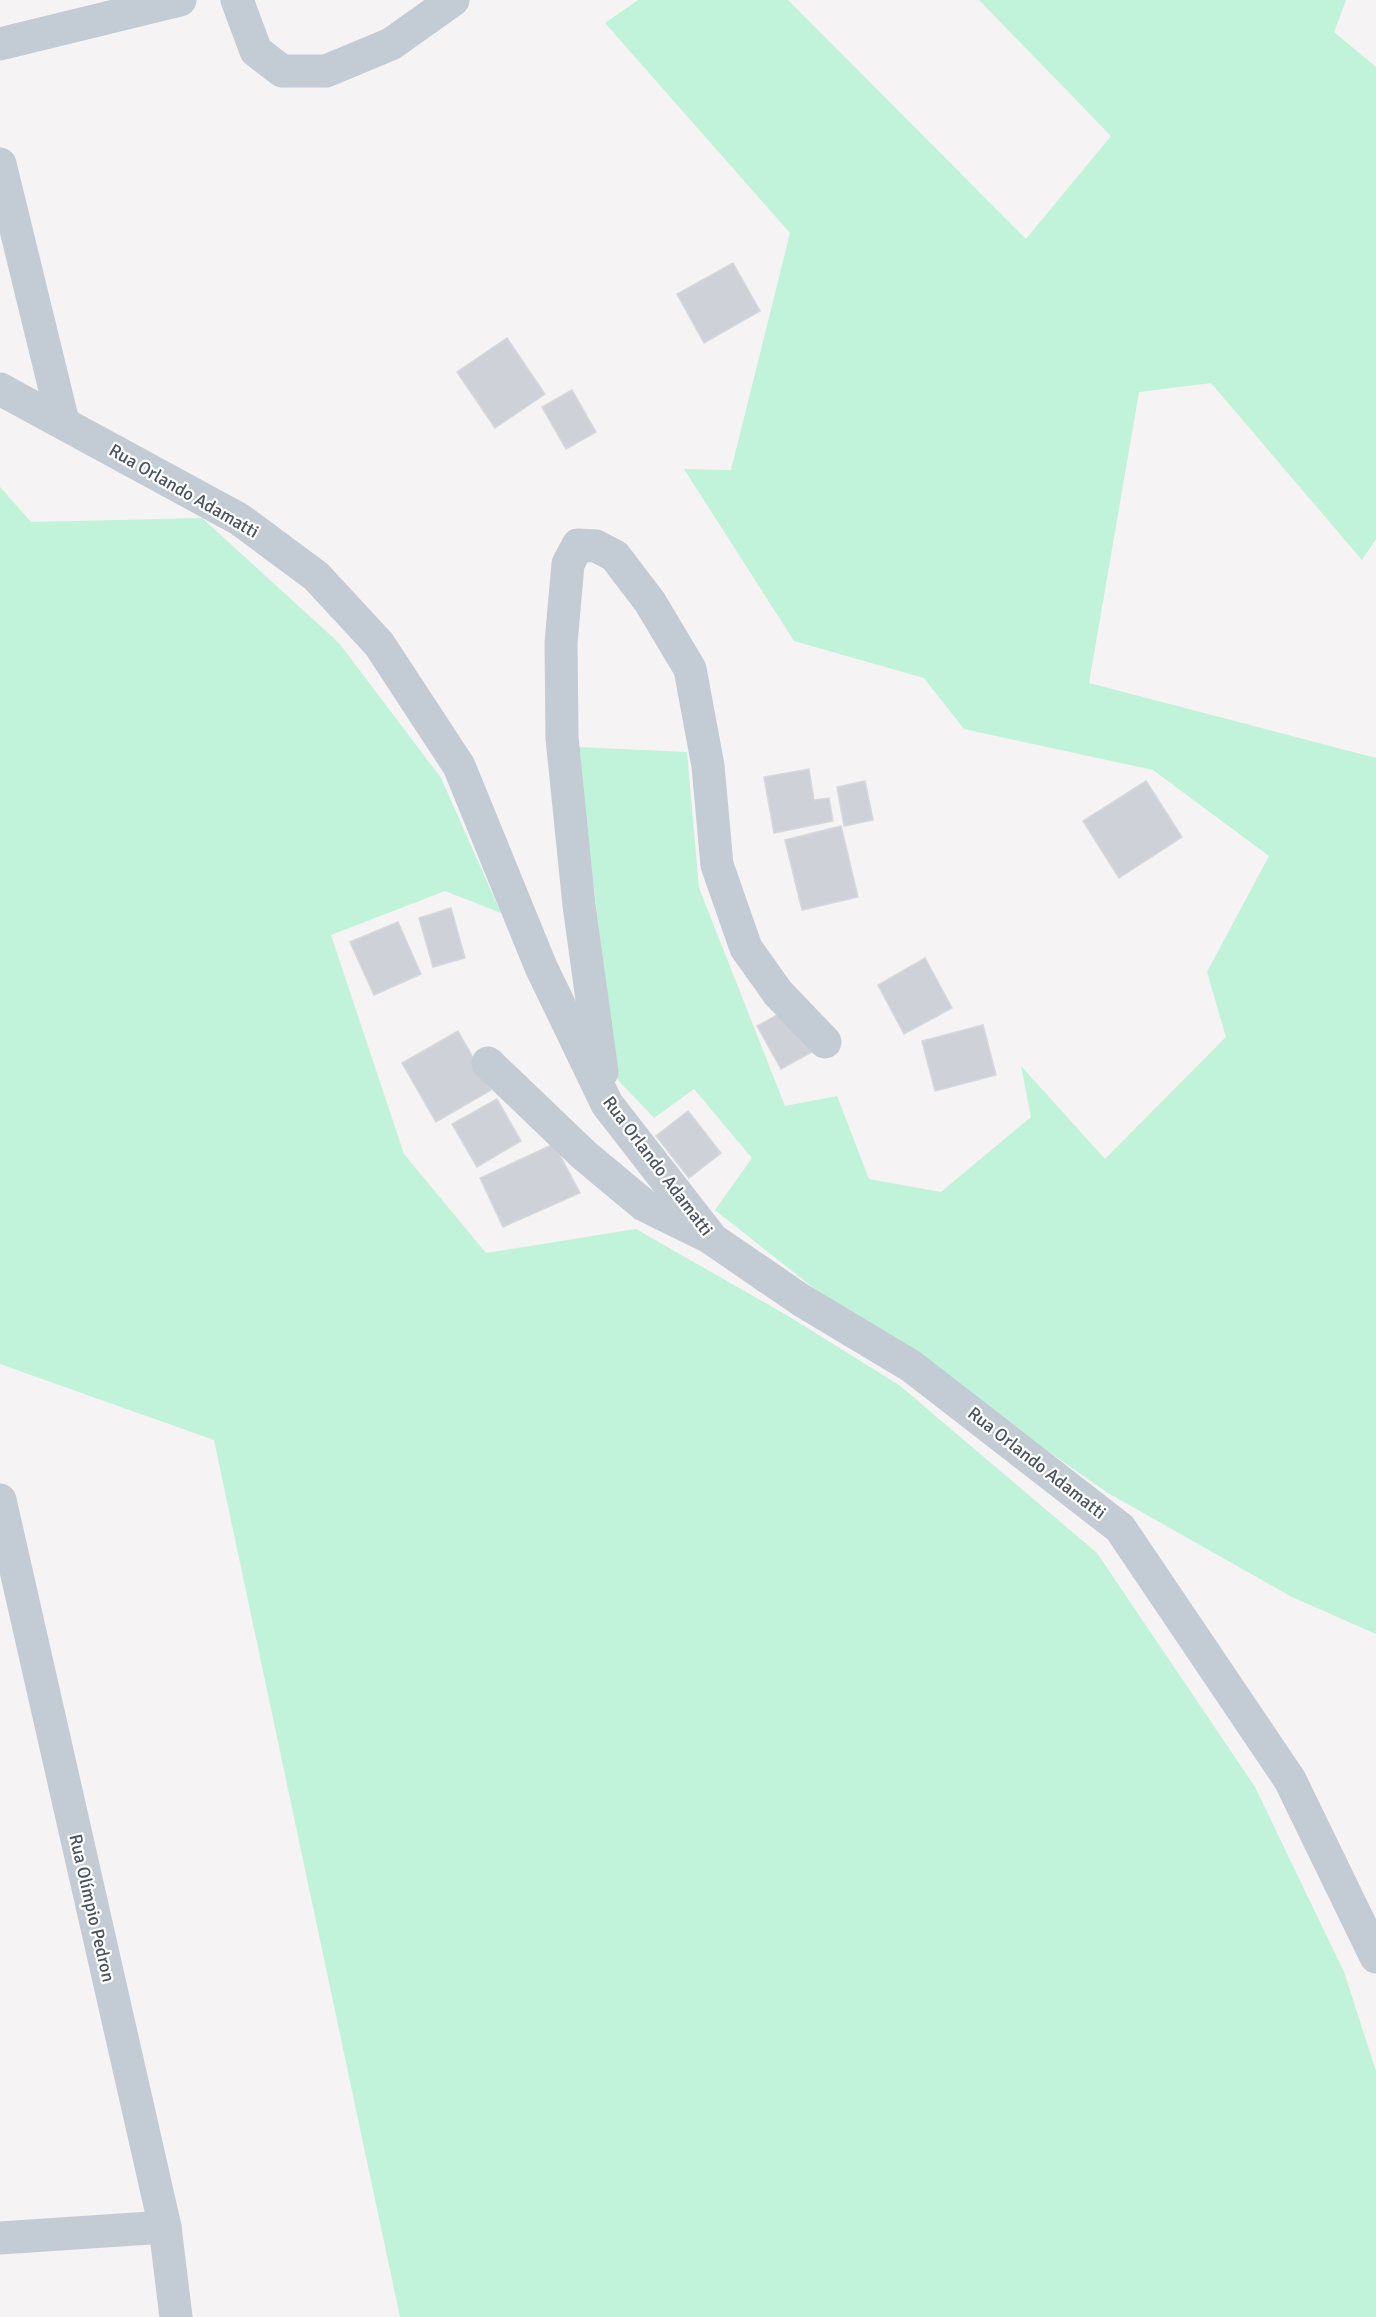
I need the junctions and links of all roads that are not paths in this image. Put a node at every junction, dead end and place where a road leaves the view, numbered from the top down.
1 (180, 0) edge
2 (237, 0) edge
3 (453, 0) edge
4 (0, 44) edge
5 (0, 164) edge
6 (0, 389) edge
7 (63, 422) junction
8 (825, 1042) dead end
9 (488, 1063) dead end
10 (607, 1104) junction
11 (712, 1239) junction
12 (0, 1500) edge
13 (1376, 1957) edge
14 (165, 2227) junction
15 (0, 2238) edge
16 (176, 2317) edge

1 - 4 street
2 - 3 street
5 - 7 street
6 - 7 street, Rua Orlando Adamatti
7 - 10 street, Rua Orlando Adamatti
8 - 10 street
9 - 11 street
10 - 11 street, Rua Orlando Adamatti
11 - 13 street, Rua Orlando Adamatti
12 - 14 street, Rua Olímpio Pedron
14 - 15 street
14 - 16 street, Rua Olímpio Pedron

